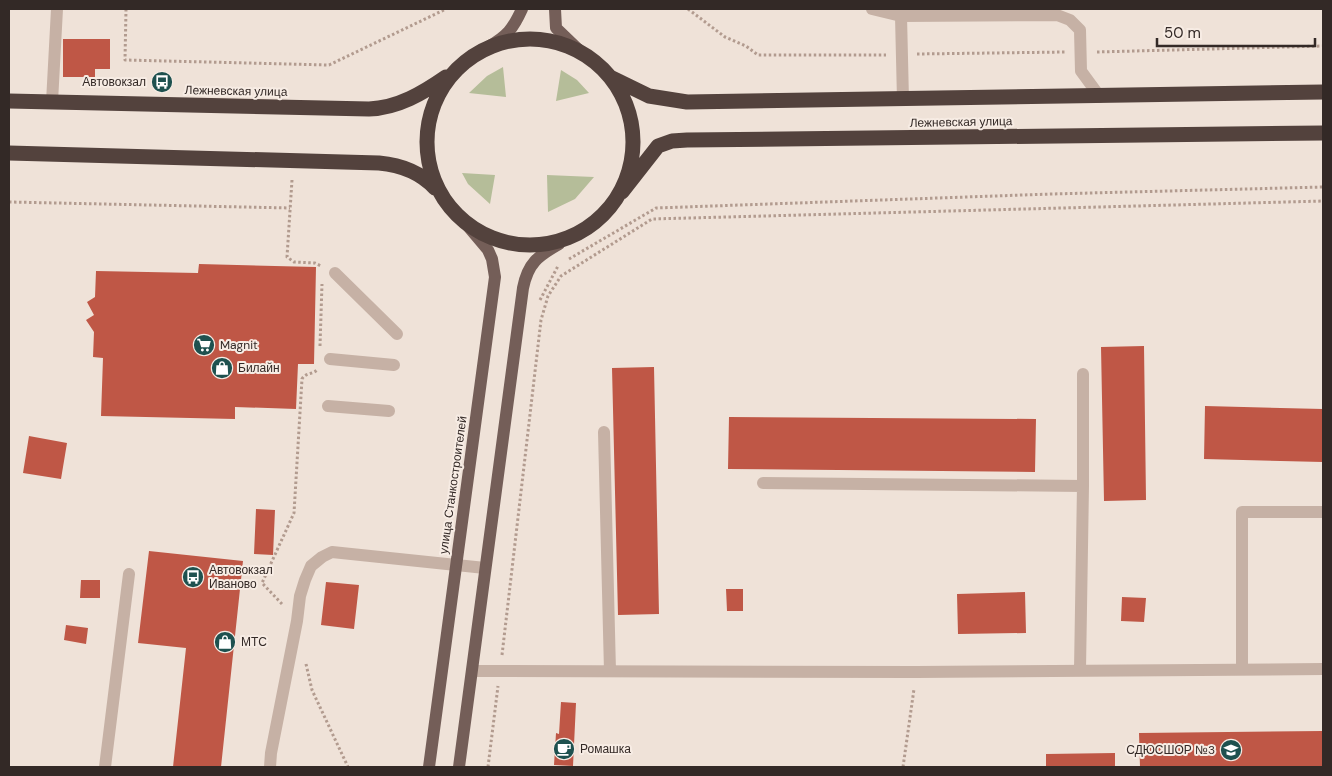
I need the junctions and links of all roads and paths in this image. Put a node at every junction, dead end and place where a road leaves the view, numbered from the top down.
1 (57, 9) edge
2 (126, 9) edge
3 (446, 9) edge
4 (522, 9) edge
5 (555, 9) edge
6 (688, 9) edge
7 (872, 9) edge
8 (941, 12) edge
9 (901, 16) junction
10 (1323, 46) edge
11 (488, 47) junction
12 (581, 52) junction
13 (1081, 52) junction
14 (903, 54) junction
15 (453, 72) junction
16 (610, 77) junction
17 (1323, 92) edge
18 (1100, 97) junction
19 (903, 100) junction
20 (9, 101) edge
21 (52, 102) junction
22 (1323, 133) edge
23 (9, 153) edge
24 (292, 180) dead end
25 (1323, 187) edge
26 (438, 191) junction
27 (622, 192) junction
28 (1323, 201) edge
29 (9, 202) edge
30 (290, 208) junction
31 (461, 218) junction
32 (559, 244) junction
33 (315, 263) dead end
34 (335, 273) dead end
35 (322, 281) dead end
36 (537, 305) dead end
37 (397, 334) dead end
38 (325, 357) joint
39 (394, 364) dead end
40 (312, 373) dead end
41 (1083, 374) dead end
42 (328, 406) dead end
43 (389, 411) dead end
44 (604, 432) dead end
45 (763, 483) dead end
46 (1083, 486) junction
47 (1323, 512) edge
48 (294, 513) dead end
49 (457, 565) junction
50 (485, 568) junction
51 (128, 574) dead end
52 (1242, 669) junction
53 (1323, 669) edge
54 (1080, 670) junction
55 (472, 671) junction
56 (610, 671) junction
57 (500, 672) junction
58 (916, 672) junction
59 (105, 767) edge
60 (270, 767) edge
61 (429, 767) edge
62 (459, 767) edge
63 (488, 767) edge
64 (904, 767) edge

1 - 21 street
2 - 3 path
4 - 11 main road
5 - 12 main road
6 - 14 path
7 - 9 street
8 - 9 street
8 - 13 street
9 - 14 street
10 - 13 path
11 - 12 highway
11 - 15 highway
12 - 16 highway
13 - 14 path
13 - 18 street
14 - 19 street
15 - 21 highway, Лежневская улица
15 - 26 highway
16 - 19 highway, Лежневская улица
16 - 27 highway
17 - 18 highway, Лежневская улица
18 - 19 highway, Лежневская улица
20 - 21 highway, Лежневская улица
22 - 27 highway, Лежневская улица
23 - 26 highway
24 - 30 path
25 - 36 path
26 - 31 highway
27 - 32 highway, Лежневская улица
28 - 57 path
29 - 30 path
30 - 33 path
31 - 32 highway
31 - 49 main road, улица Станкостроителей
32 - 50 main road
34 - 37 street
35 - 38 path
38 - 39 street
40 - 48 path
41 - 46 street
42 - 43 street
44 - 56 street
45 - 46 street
46 - 54 street
47 - 52 street
49 - 50 street
49 - 60 street
49 - 61 main road, улица Станкостроителей
50 - 55 main road
51 - 59 street
52 - 53 street
52 - 54 street
54 - 58 street
55 - 57 street
55 - 62 main road
56 - 57 street
56 - 58 street
57 - 63 path
58 - 64 path

